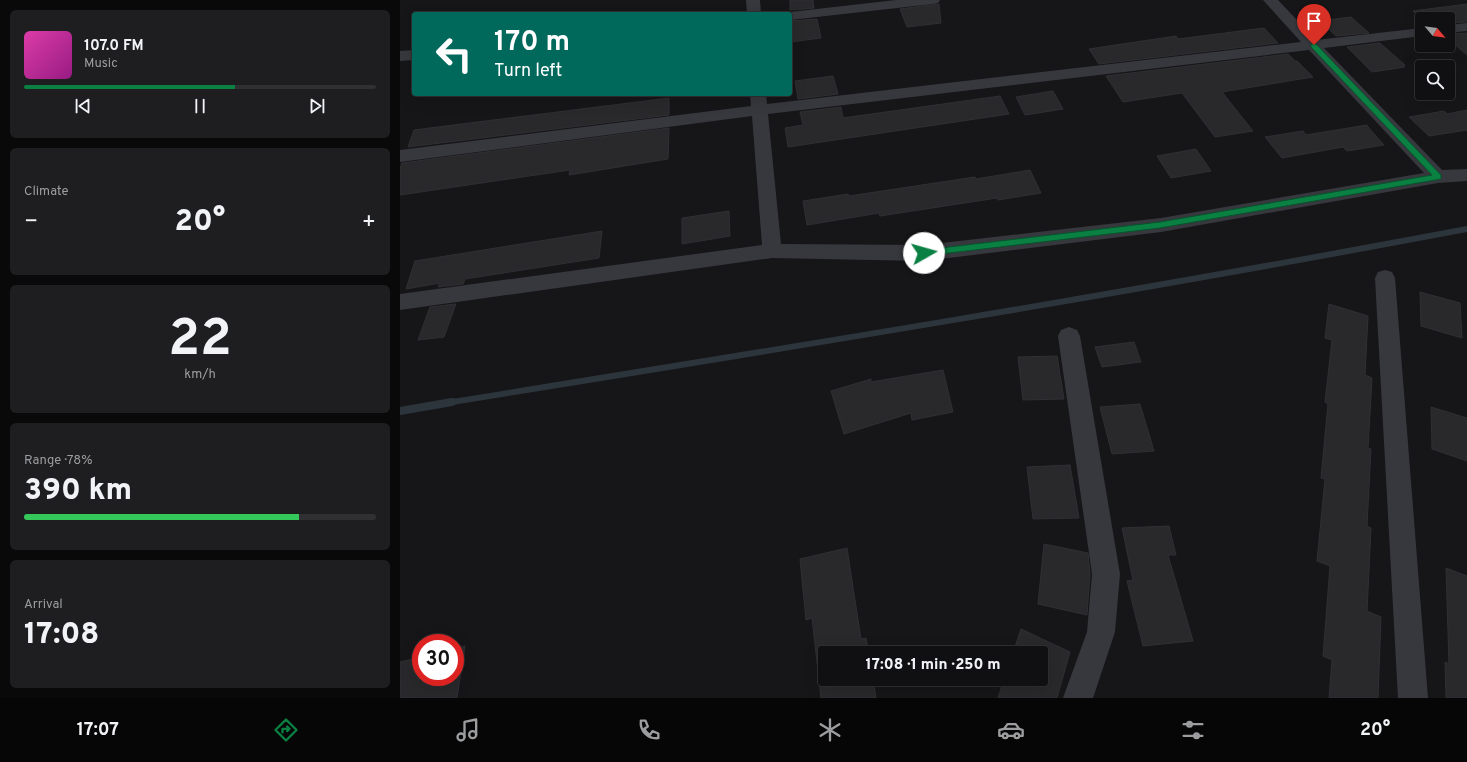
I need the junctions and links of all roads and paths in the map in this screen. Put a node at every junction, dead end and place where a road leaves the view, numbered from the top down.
1 (753, 0) edge
2 (933, 0) edge
3 (1270, 0) edge
4 (754, 12) edge
5 (792, 16) edge
6 (1467, 27) edge
7 (1455, 28) edge
8 (1415, 33) edge
9 (1314, 45) junction
10 (412, 55) edge
11 (400, 56) edge
12 (759, 102) edge
13 (400, 156) edge
14 (1467, 175) edge
15 (1438, 177) junction
16 (772, 251) junction
17 (1385, 278) dead end
18 (400, 302) edge
19 (1069, 336) dead end
20 (1078, 698) edge
21 (1413, 698) edge

1 - 4 street
2 - 5 street
3 - 9 street
6 - 7 street
8 - 9 street
9 - 12 street
9 - 15 street
10 - 11 street
12 - 13 street
12 - 16 street
14 - 15 street
15 - 16 street
16 - 18 street
17 - 21 street
19 - 20 street

